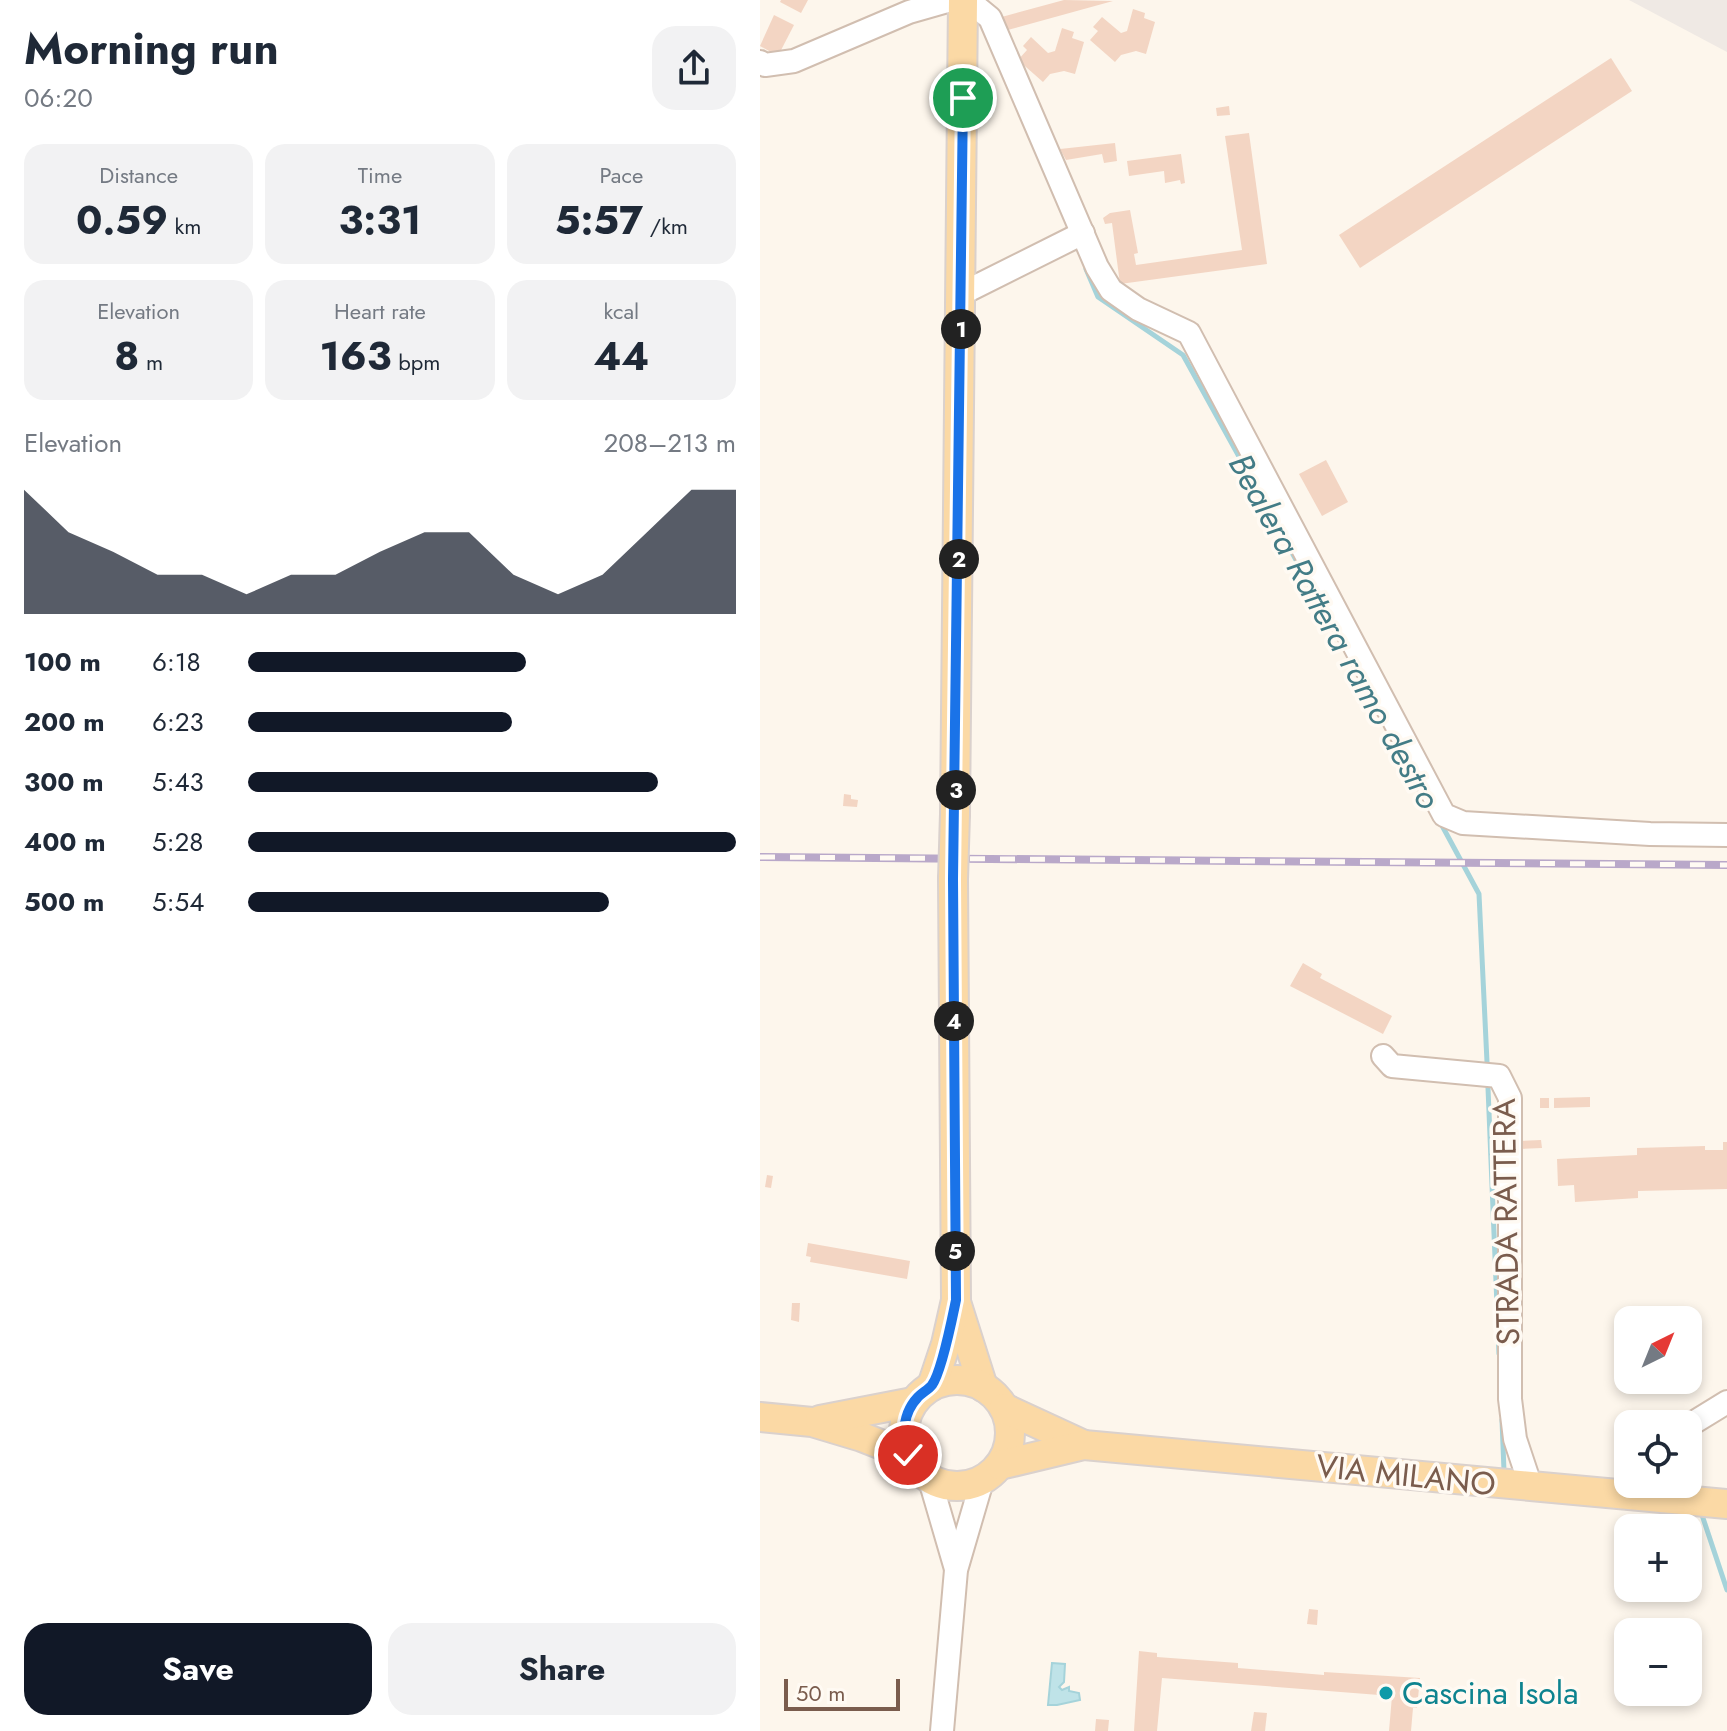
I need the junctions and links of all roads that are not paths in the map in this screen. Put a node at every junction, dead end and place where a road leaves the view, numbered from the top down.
1 (951, 0) edge
2 (966, 0) edge
3 (760, 62) edge
4 (1083, 233) junction
5 (961, 294) junction
6 (1727, 835) edge
7 (1383, 1056) dead end
8 (956, 1300) junction
9 (983, 1387) junction
10 (923, 1394) junction
11 (1727, 1402) edge
12 (1004, 1408) junction
13 (760, 1417) edge
14 (1702, 1417) edge
15 (812, 1422) junction
16 (1084, 1445) junction
17 (908, 1455) junction
18 (991, 1473) junction
19 (930, 1480) junction
20 (1614, 1486) edge
21 (1531, 1487) junction
22 (1693, 1498) edge
23 (1727, 1504) edge
24 (956, 1570) junction
25 (942, 1731) edge

1 - 3 street
2 - 4 street
2 - 5 main road
4 - 5 street
4 - 6 street
5 - 8 main road, bridge
7 - 21 street, STRADA RATTERA
8 - 9 main road
8 - 10 main road
9 - 10 main road
9 - 12 main road
10 - 15 main road
10 - 17 main road
11 - 14 street
12 - 16 main road, VIA MILANO
12 - 18 main road
13 - 15 main road
15 - 17 main road
16 - 18 main road, VIA MILANO
16 - 21 main road, VIA MILANO
17 - 19 main road
18 - 19 main road
18 - 24 street
19 - 24 street
20 - 21 main road, VIA MILANO
22 - 23 main road, VIA MILANO
24 - 25 street

